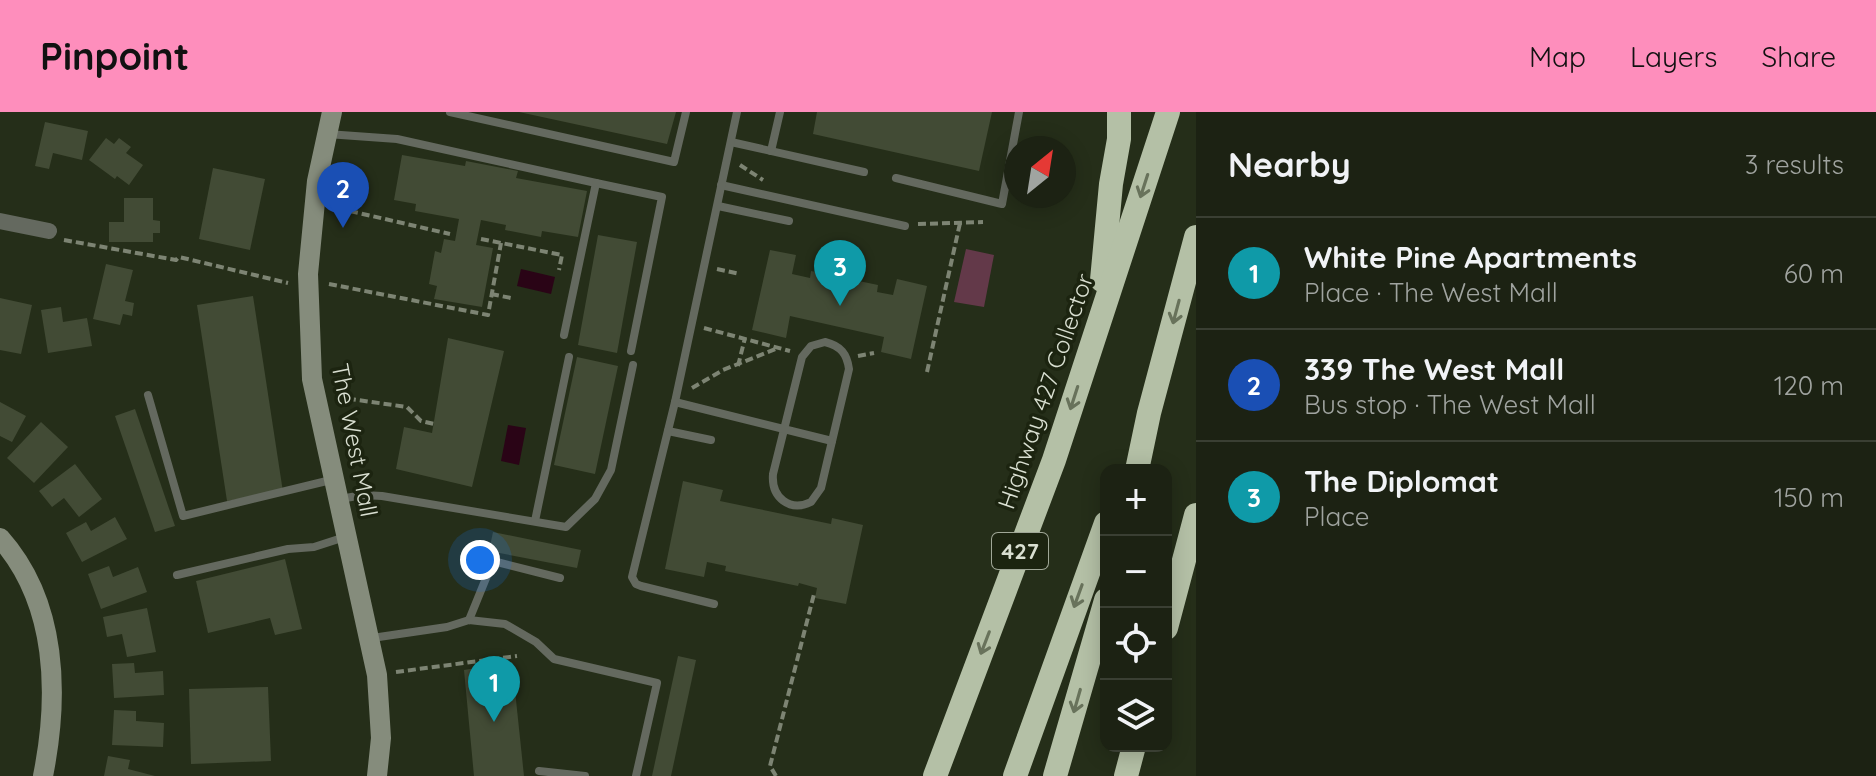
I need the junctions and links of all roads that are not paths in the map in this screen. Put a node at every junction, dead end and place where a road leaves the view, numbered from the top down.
1 (332, 112) edge
2 (450, 112) edge
3 (686, 112) edge
4 (737, 112) edge
5 (780, 112) edge
6 (1019, 112) edge
7 (1119, 112) edge
8 (1168, 112) edge
9 (327, 134) junction
10 (731, 142) junction
11 (771, 151) junction
12 (864, 172) dead end
13 (896, 178) dead end
14 (596, 183) junction
15 (721, 185) junction
16 (718, 206) junction
17 (0, 221) edge
18 (789, 221) dead end
19 (905, 226) road end
20 (49, 231) road end
21 (1196, 237) edge
22 (1098, 324) junction
23 (564, 335) dead end
24 (631, 351) dead end
25 (569, 357) dead end
26 (633, 365) dead end
27 (148, 395) dead end
28 (675, 402) junction
29 (1149, 413) junction
30 (783, 430) junction
31 (668, 431) junction
32 (711, 440) dead end
33 (832, 441) junction
34 (1129, 464) edge
35 (1138, 464) edge
36 (338, 489) junction
37 (1196, 515) edge
38 (535, 521) junction
39 (348, 536) junction
40 (1101, 536) edge
41 (0, 538) edge
42 (177, 575) dead end
43 (560, 578) dead end
44 (714, 604) dead end
45 (1104, 608) edge
46 (1171, 608) edge
47 (469, 620) junction
48 (371, 638) junction
49 (1132, 752) edge
50 (539, 771) dead end
51 (43, 776) edge
52 (377, 776) edge
53 (585, 776) edge
54 (636, 776) edge
55 (935, 776) edge
56 (1015, 776) edge
57 (1055, 776) edge
58 (1126, 776) edge

1 - 9 main road, The West Mall
2 - 3 lane
4 - 10 lane
5 - 11 lane
6 - 13 lane
7 - 22 highway
8 -> 22 highway, Highway 427 Collector / 427
9 - 14 lane
9 - 36 main road, The West Mall
10 - 11 lane
10 - 15 lane
11 - 12 lane
14 - 23 lane
14 - 24 lane
15 - 16 lane
15 - 19 lane
16 - 18 lane
16 - 28 lane
17 - 20 street
21 -> 29 highway
22 -> 55 highway, Highway 427 Collector / 427
25 - 38 lane
26 - 38 lane
27 - 36 lane
28 - 30 lane
28 - 31 lane
29 - 34 highway
29 - 35 highway
30 - 33 lane
30 - 33 lane
30 - 33 lane
31 - 32 lane
31 - 44 lane
36 - 38 lane
36 - 39 main road, The West Mall
37 - 46 highway
39 - 42 lane
39 - 48 main road, The West Mall
40 -> 56 highway
41 - 51 main road
43 - 47 lane
45 -> 57 highway
47 - 48 lane
47 - 54 lane
48 - 52 main road, The West Mall
49 - 58 highway
50 - 53 lane

